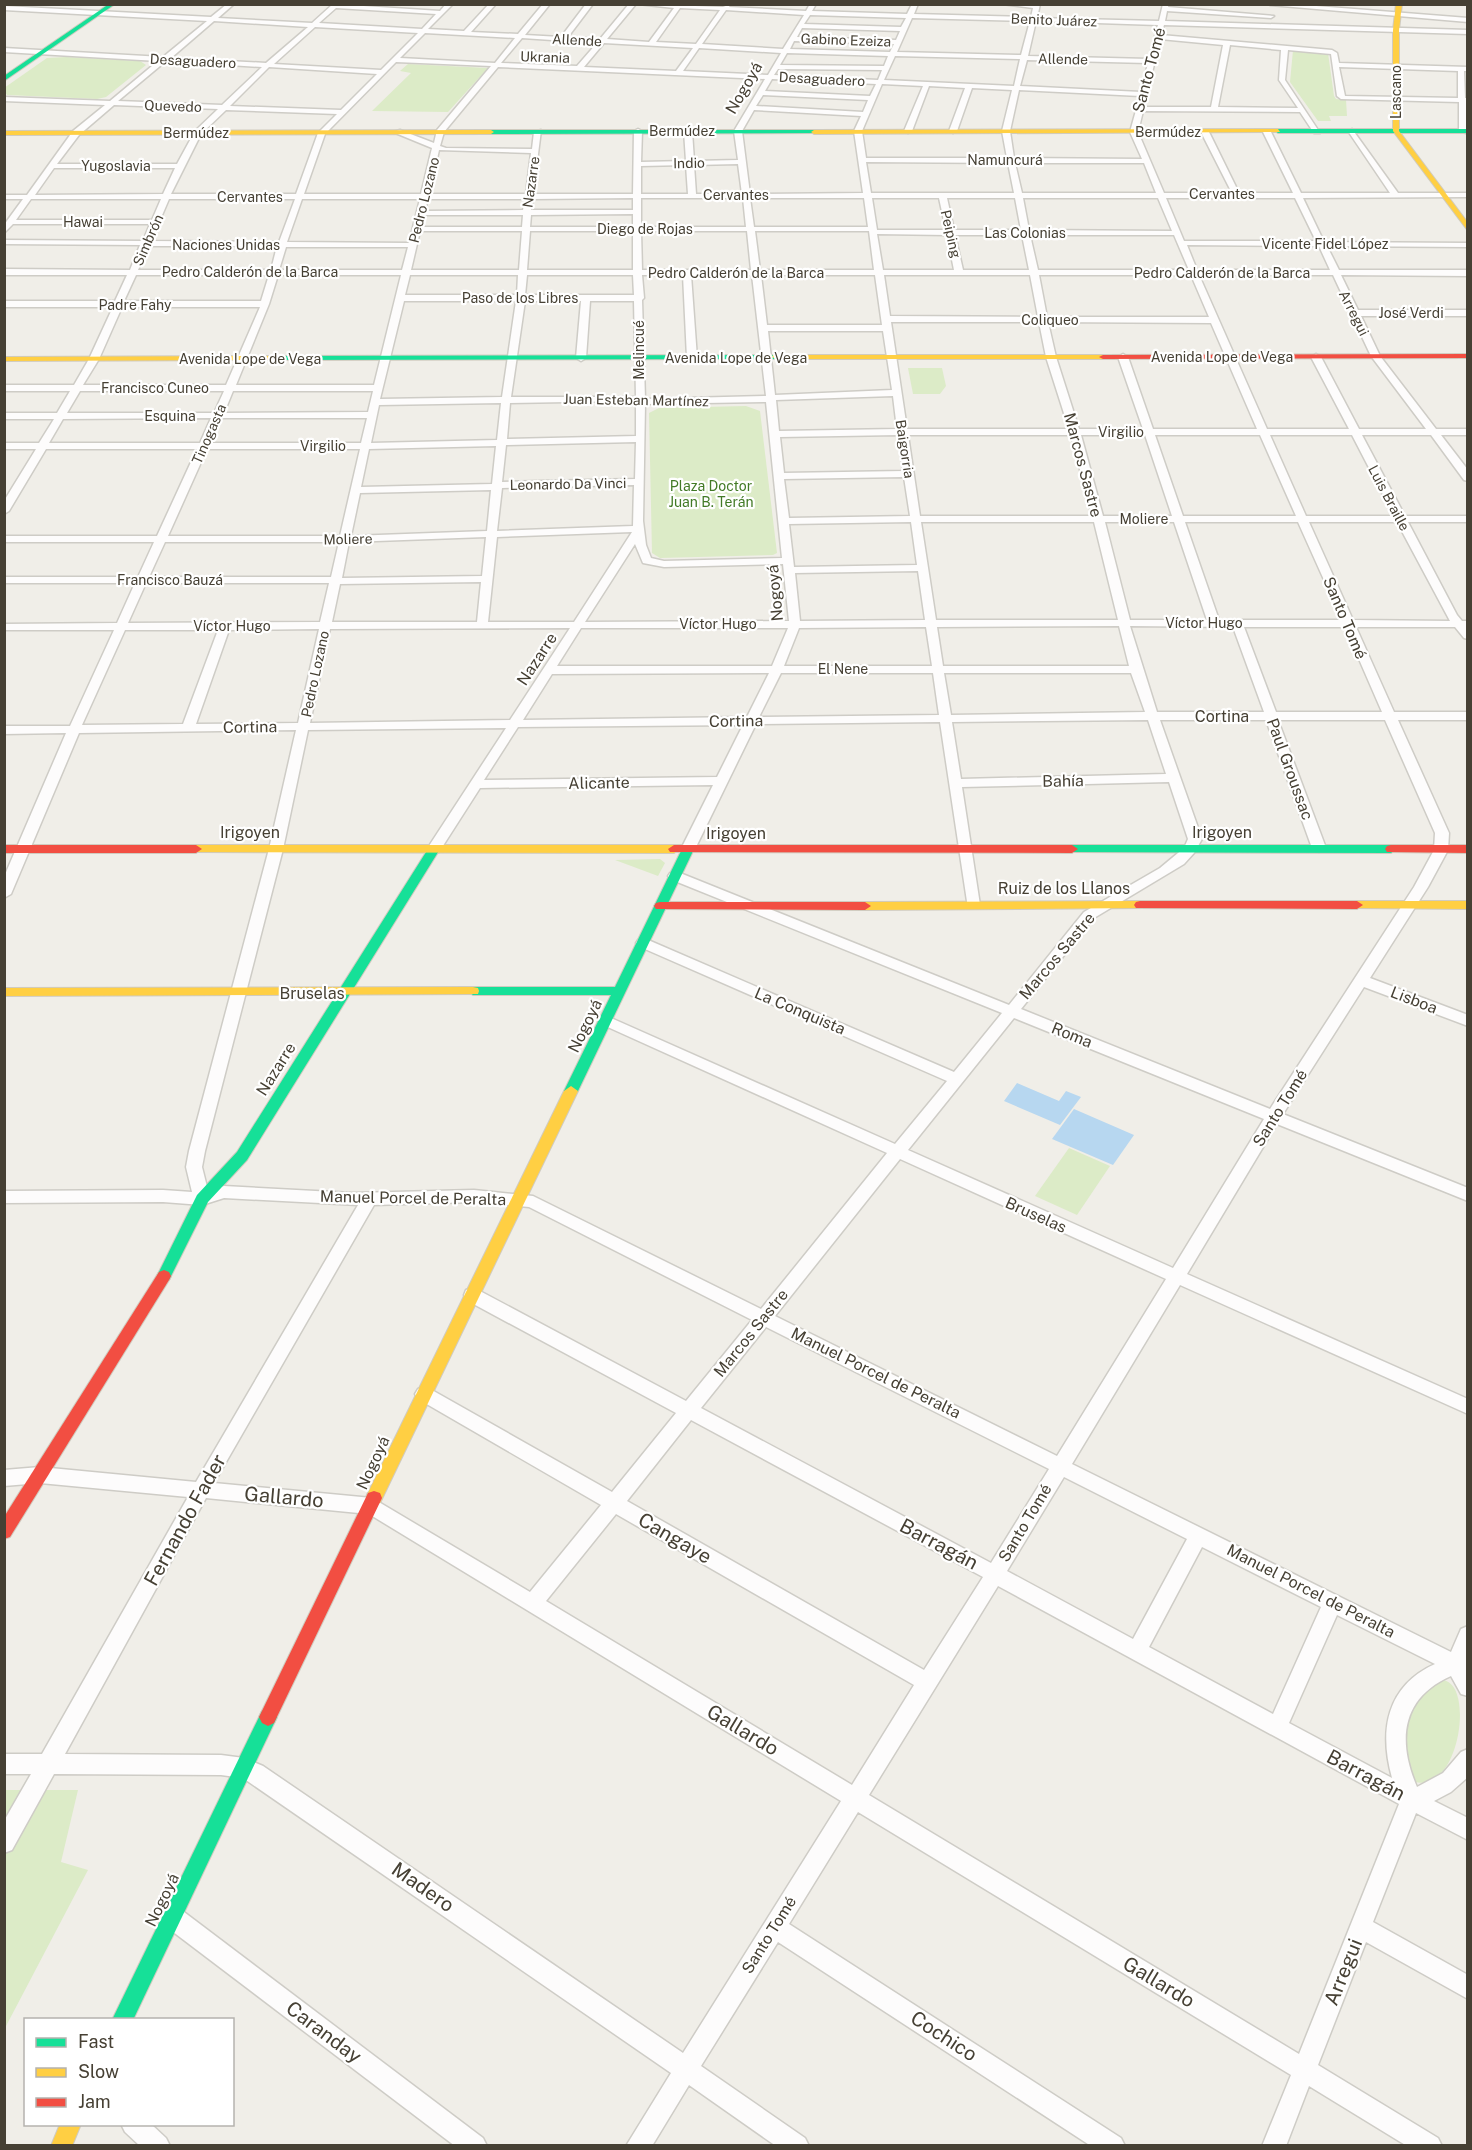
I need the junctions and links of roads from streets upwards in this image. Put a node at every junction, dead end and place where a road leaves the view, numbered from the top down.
1 (113, 4) edge
2 (231, 4) edge
3 (450, 4) edge
4 (493, 4) edge
5 (548, 4) edge
6 (590, 4) edge
7 (633, 4) edge
8 (641, 4) edge
9 (813, 4) edge
10 (915, 4) edge
11 (1005, 4) edge
12 (337, 5) edge
13 (679, 5) edge
14 (1036, 5) edge
15 (1273, 5) edge
16 (11, 7) edge
17 (727, 7) edge
18 (1165, 7) edge
19 (1398, 10) edge
20 (4, 13) edge
21 (442, 13) junction
22 (808, 13) junction
23 (100, 14) junction
24 (909, 16) junction
25 (1271, 16) junction
26 (212, 20) junction
27 (1033, 20) junction
28 (1467, 20) edge
29 (1161, 23) junction
30 (315, 24) junction
31 (800, 26) junction
32 (1271, 27) junction
33 (904, 29) junction
34 (1396, 30) junction
35 (425, 31) junction
36 (1467, 32) edge
37 (466, 33) junction
38 (519, 36) junction
39 (1158, 37) junction
40 (563, 39) junction
41 (793, 39) junction
42 (600, 41) junction
43 (899, 42) junction
44 (1227, 42) junction
45 (651, 44) junction
46 (1269, 46) junction
47 (697, 47) junction
48 (1286, 47) junction
49 (4, 50) edge
50 (405, 50) junction
51 (416, 51) dead end
52 (785, 51) junction
53 (893, 54) junction
54 (40, 55) junction
55 (493, 55) dead end
56 (504, 56) junction
57 (516, 56) dead end
58 (4, 58) edge
59 (1023, 58) junction
60 (164, 59) junction
61 (575, 59) dead end
62 (587, 59) junction
63 (395, 60) junction
64 (598, 60) dead end
65 (1150, 61) junction
66 (674, 63) dead end
67 (684, 64) junction
68 (268, 65) junction
69 (497, 65) junction
70 (1335, 65) junction
71 (776, 67) junction
72 (1396, 67) junction
73 (579, 68) junction
74 (887, 68) junction
75 (1464, 69) edge
76 (382, 72) junction
77 (678, 73) junction
78 (770, 77) junction
79 (4, 79) edge
80 (880, 82) junction
81 (927, 84) junction
82 (969, 86) junction
83 (1016, 88) junction
84 (760, 93) junction
85 (1142, 94) junction
86 (873, 98) junction
87 (4, 99) edge
88 (1396, 99) junction
89 (1465, 100) edge
90 (110, 103) junction
91 (225, 108) junction
92 (751, 108) junction
93 (1139, 110) junction
94 (1214, 110) junction
95 (1303, 110) junction
96 (341, 112) junction
97 (865, 114) junction
98 (688, 131) junction
99 (738, 131) junction
100 (858, 131) junction
101 (908, 131) junction
102 (953, 131) junction
103 (1006, 131) junction
104 (1396, 131) junction
105 (1465, 131) edge
106 (322, 132) junction
107 (397, 132) junction
108 (440, 132) junction
109 (538, 132) junction
110 (638, 132) junction
111 (1134, 132) junction
112 (1205, 132) junction
113 (1267, 132) junction
114 (1317, 132) junction
115 (1352, 132) junction
116 (4, 133) edge
117 (76, 133) junction
118 (198, 133) junction
119 (437, 147) junction
120 (536, 150) junction
121 (863, 160) junction
122 (1011, 160) junction
123 (1147, 161) junction
124 (742, 162) junction
125 (690, 163) junction
126 (636, 164) junction
127 (52, 166) junction
128 (180, 166) junction
129 (1161, 193) junction
130 (942, 194) junction
131 (1019, 194) junction
132 (1236, 194) junction
133 (1298, 194) junction
134 (1395, 194) junction
135 (425, 195) junction
136 (531, 195) junction
137 (693, 195) junction
138 (746, 195) junction
139 (868, 195) junction
140 (1443, 195) junction
141 (1467, 195) edge
142 (637, 196) junction
143 (4, 197) edge
144 (28, 197) junction
145 (168, 197) junction
146 (299, 197) junction
147 (527, 212) junction
148 (637, 212) junction
149 (420, 213) junction
150 (11, 222) junction
151 (155, 222) junction
152 (750, 228) junction
153 (416, 229) junction
154 (526, 229) junction
155 (637, 229) junction
156 (1467, 229) edge
157 (873, 230) junction
158 (4, 231) edge
159 (950, 232) junction
160 (1026, 233) junction
161 (1177, 233) junction
162 (4, 242) edge
163 (1182, 243) junction
164 (145, 244) junction
165 (1321, 244) junction
166 (282, 245) junction
167 (412, 245) junction
168 (1467, 245) edge
169 (4, 272) edge
170 (134, 272) junction
171 (275, 272) junction
172 (523, 272) junction
173 (406, 273) junction
174 (638, 273) junction
175 (687, 273) junction
176 (755, 273) junction
177 (879, 273) junction
178 (959, 273) junction
179 (1034, 273) junction
180 (1195, 273) junction
181 (1334, 273) junction
182 (1467, 273) edge
183 (399, 298) junction
184 (521, 298) junction
185 (586, 298) junction
186 (640, 298) junction
187 (4, 304) edge
188 (265, 304) junction
189 (117, 305) junction
190 (1354, 313) junction
191 (1467, 313) edge
192 (1044, 320) junction
193 (1214, 320) junction
194 (887, 323) junction
195 (763, 328) junction
196 (1376, 356) junction
197 (1467, 356) edge
198 (892, 357) junction
199 (1052, 357) junction
200 (1123, 357) junction
201 (1230, 357) junction
202 (1316, 357) junction
203 (242, 358) junction
204 (386, 358) junction
205 (581, 358) junction
206 (638, 358) junction
207 (692, 358) junction
208 (765, 358) junction
209 (4, 359) edge
210 (94, 359) junction
211 (512, 359) junction
212 (4, 388) edge
213 (78, 388) junction
214 (230, 388) junction
215 (378, 388) junction
216 (897, 393) junction
217 (769, 398) junction
218 (506, 400) junction
219 (640, 400) junction
220 (375, 402) junction
221 (372, 415) junction
222 (4, 416) edge
223 (61, 416) junction
224 (217, 416) junction
225 (902, 432) junction
226 (1075, 432) junction
227 (1149, 432) junction
228 (1264, 432) junction
229 (1355, 432) junction
230 (1433, 432) junction
231 (1467, 432) edge
232 (774, 434) junction
233 (641, 439) junction
234 (502, 443) junction
235 (4, 446) edge
236 (42, 446) junction
237 (204, 446) junction
238 (366, 446) junction
239 (909, 474) junction
240 (779, 476) junction
241 (1467, 478) edge
242 (639, 482) junction
243 (497, 486) junction
244 (357, 490) junction
245 (4, 511) edge
246 (1302, 518) junction
247 (915, 519) junction
248 (1098, 519) junction
249 (1178, 519) junction
250 (1400, 519) junction
251 (1467, 519) edge
252 (785, 521) junction
253 (639, 529) junction
254 (492, 534) junction
255 (4, 539) edge
256 (162, 539) junction
257 (344, 539) junction
258 (789, 566) junction
259 (922, 568) junction
260 (486, 579) junction
261 (4, 580) edge
262 (142, 580) junction
263 (335, 580) junction
264 (930, 623) junction
265 (1125, 623) junction
266 (1214, 623) junction
267 (1237, 623) junction
268 (1348, 623) junction
269 (579, 624) junction
270 (795, 624) junction
271 (1463, 624) edge
272 (482, 625) junction
273 (120, 626) junction
274 (225, 626) junction
275 (325, 626) junction
276 (4, 627) edge
277 (1467, 636) edge
278 (777, 669) junction
279 (937, 669) junction
280 (1136, 669) junction
281 (550, 670) junction
282 (1152, 716) junction
283 (1271, 716) junction
284 (1388, 716) junction
285 (1467, 716) edge
286 (944, 718) junction
287 (751, 720) junction
288 (516, 724) junction
289 (304, 727) junction
290 (188, 728) junction
291 (74, 729) junction
292 (4, 730) edge
293 (1173, 778) junction
294 (722, 781) junction
295 (954, 783) junction
296 (476, 784) junction
297 (1319, 848) junction
298 (4, 849) edge
299 (22, 849) junction
300 (276, 849) junction
301 (434, 849) junction
302 (688, 849) junction
303 (964, 849) junction
304 (1192, 849) junction
305 (1441, 849) junction
306 (1467, 849) edge
307 (675, 876) junction
308 (4, 894) edge
309 (973, 904) junction
310 (1104, 904) junction
311 (1410, 904) junction
312 (1467, 904) edge
313 (748, 905) junction
314 (660, 906) junction
315 (643, 943) junction
316 (1360, 980) junction
317 (620, 991) junction
318 (4, 992) edge
319 (238, 992) junction
320 (342, 993) junction
321 (1012, 1011) junction
322 (606, 1021) junction
323 (1467, 1021) edge
324 (957, 1079) junction
325 (1274, 1116) junction
326 (897, 1152) junction
327 (1467, 1195) edge
328 (4, 1197) edge
329 (202, 1199) junction
330 (369, 1199) junction
331 (520, 1199) junction
332 (1176, 1277) junction
333 (472, 1295) junction
334 (764, 1317) junction
335 (424, 1394) junction
336 (1467, 1407) edge
337 (689, 1410) junction
338 (1060, 1464) junction
339 (40, 1475) junction
340 (4, 1478) edge
341 (201, 1490) junction
342 (615, 1504) junction
343 (372, 1506) junction
344 (4, 1532) edge
345 (1198, 1534) junction
346 (995, 1574) junction
347 (1333, 1602) junction
348 (533, 1603) junction
349 (1467, 1635) edge
350 (1137, 1650) junction
351 (1461, 1668) edge
352 (927, 1682) junction
353 (1467, 1687) edge
354 (1277, 1726) junction
355 (1467, 1759) edge
356 (4, 1764) edge
357 (48, 1764) junction
358 (244, 1768) junction
359 (855, 1797) junction
360 (1411, 1799) junction
361 (1467, 1830) edge
362 (4, 1843) edge
363 (172, 1917) junction
364 (774, 1927) junction
365 (1361, 1927) junction
366 (1467, 1988) edge
367 (122, 2018) edge
368 (686, 2068) junction
369 (1304, 2070) junction
370 (70, 2126) edge
371 (135, 2126) edge
372 (62, 2145) edge
373 (158, 2145) edge
374 (475, 2145) edge
375 (638, 2145) edge
376 (797, 2145) edge
377 (1113, 2145) edge
378 (1274, 2145) edge
379 (1430, 2145) edge

1 - 23 street
2 - 26 street
3 - 21 street, Tinogasta
4 - 37 street
5 - 38 street, Pedro Lozano
6 - 40 street
7 - 42 street
8 - 13 street, Benito Juárez
9 - 22 street, Nogoyá
10 - 24 street
11 - 14 street
12 - 21 street
12 - 30 street, Simbrón
13 - 17 street, Benito Juárez
13 - 45 street
14 - 27 street, Marcos Sastre
15 - 19 street
15 - 25 street
16 - 20 street
16 - 23 street, Allende
17 - 22 street, Benito Juárez
17 - 47 street
18 - 25 street
18 - 29 street, Santo Tomé
19 - 28 street
19 - 34 street, Lascano
21 - 35 street, Tinogasta
22 - 24 street, Benito Juárez
22 - 31 street, Nogoyá
23 - 26 street, Allende
23 - 54 street
24 - 27 street, Benito Juárez
24 - 33 street
25 - 32 street
26 - 30 street, Allende
26 - 60 street
27 - 29 street, Benito Juárez
27 - 59 street, Marcos Sastre
29 - 32 street, Benito Juárez
29 - 39 street, Santo Tomé
30 - 35 street, Allende
30 - 68 street, Simbrón
31 - 33 street
31 - 41 street, Nogoyá
32 - 34 street, Benito Juárez
32 - 46 street
33 - 43 street
34 - 36 street, Benito Juárez
34 - 72 street, Lascano
35 - 37 street, Allende
35 - 50 street, Tinogasta
37 - 38 street, Allende
38 - 40 street, Allende
38 - 56 street, Pedro Lozano
39 - 44 street
39 - 65 street, Santo Tomé
40 - 42 street, Allende
41 - 43 street, Gabino Ezeiza
41 - 52 street, Nogoyá
42 - 45 street, Allende
42 - 62 street
43 - 53 street
44 - 46 street
44 - 94 street
45 - 47 street, Allende
46 - 48 street
47 - 52 street, Allende
47 - 67 street
48 - 70 street
48 - 95 street
49 - 54 street, Desaguadero
50 - 51 street
50 - 63 street, Tinogasta
52 - 53 street, Allende
52 - 71 street, Nogoyá
53 - 59 street, Allende
53 - 74 street
54 - 58 street
54 - 60 street, Desaguadero
54 - 79 street
55 - 56 street, Ukrania
56 - 57 street, Ukrania
56 - 69 street, Pedro Lozano
59 - 65 street, Allende
59 - 83 street, Marcos Sastre
60 - 68 street, Desaguadero
60 - 90 street
61 - 62 street, Ukrania
62 - 64 street, Ukrania
62 - 73 street
63 - 69 street, Desaguadero
63 - 76 street, Tinogasta
65 - 85 street, Santo Tomé
66 - 67 street
67 - 77 street
68 - 76 street, Desaguadero
68 - 91 street, Simbrón
69 - 73 street, Desaguadero
69 - 108 street, Pedro Lozano
70 - 72 street
70 - 88 street
71 - 74 street
71 - 78 street, Nogoyá
72 - 75 street
72 - 88 street, Lascano
73 - 77 street, Desaguadero
74 - 80 street
75 - 89 street
76 - 96 street, Tinogasta
77 - 78 street, Desaguadero
78 - 80 street, Desaguadero
78 - 84 street, Nogoyá
80 - 81 street, Desaguadero
80 - 86 street
81 - 82 street, Desaguadero
81 - 101 street
82 - 83 street, Desaguadero
82 - 102 street
83 - 85 street, Desaguadero
83 - 103 street, Marcos Sastre
84 - 86 street
84 - 92 street, Nogoyá
85 - 93 street, Santo Tomé
86 - 97 street
87 - 90 street, Quevedo
88 - 89 street
88 - 104 street, Lascano
89 - 105 street
90 - 91 street, Quevedo
90 - 117 street
91 - 96 street, Quevedo
91 - 118 street, Simbrón
92 - 97 street
92 - 99 street, Nogoyá
93 - 94 street
93 - 111 street, Santo Tomé
94 - 95 street
95 - 114 street
96 - 106 street, Tinogasta
97 - 100 street
98 - 99 street, Bermúdez
98 - 110 street, Bermúdez
98 - 125 street
99 - 100 street, Bermúdez
99 - 124 street, Nogoyá
100 - 101 street, Bermúdez
100 - 121 street, Baigorria
101 - 102 street, Bermúdez
102 - 103 street, Bermúdez
103 - 111 street, Bermúdez
103 - 122 street, Marcos Sastre
104 - 105 street, Bermúdez
104 - 115 street, Bermúdez
104 - 140 street, Lascano
106 - 107 street, Bermúdez
106 - 118 street, Bermúdez
106 - 146 street, Tinogasta
107 - 108 street, Bermúdez
107 - 119 street, Pedro Lozano
108 - 109 street, Bermúdez
108 - 119 street, Pedro Lozano
109 - 110 street, Bermúdez
109 - 120 street, Nazarre
110 - 126 street, Melincué
111 - 112 street, Bermúdez
111 - 123 street, Santo Tomé
112 - 113 street, Bermúdez
112 - 132 street
113 - 114 street, Bermúdez
113 - 133 street, Arregui
114 - 115 street, Bermúdez
115 - 134 street
116 - 117 street, Bermúdez
117 - 118 street, Bermúdez
117 - 127 street
118 - 128 street, Simbrón
119 - 120 street
119 - 135 street, Pedro Lozano
120 - 136 street, Nazarre
121 - 122 street, Namuncurá
121 - 139 street, Baigorria
122 - 123 street, Namuncurá
122 - 131 street, Marcos Sastre
123 - 129 street, Santo Tomé
124 - 125 street, Indio
124 - 138 street, Nogoyá
125 - 126 street, Indio
125 - 137 street
126 - 142 street, Melincué
127 - 128 street, Yugoslavia
127 - 144 street
128 - 145 street, Simbrón
129 - 131 street, Cervantes
129 - 132 street, Cervantes
129 - 161 street, Santo Tomé
130 - 131 street, Cervantes
130 - 139 street, Cervantes
130 - 159 street, Peiping
131 - 160 street, Marcos Sastre
132 - 133 street, Cervantes
133 - 134 street, Cervantes
133 - 165 street, Arregui
134 - 140 street, Cervantes
135 - 136 street, Cervantes
135 - 146 street, Cervantes
135 - 149 street, Pedro Lozano
136 - 142 street, Cervantes
136 - 147 street, Nazarre
137 - 138 street, Cervantes
137 - 142 street, Cervantes
138 - 139 street, Cervantes
138 - 152 street, Nogoyá
139 - 157 street, Baigorria
140 - 141 street, Cervantes
140 - 156 street, Lascano
142 - 148 street, Melincué
143 - 144 street, Cervantes
144 - 145 street, Cervantes
144 - 150 street
145 - 146 street, Cervantes
145 - 151 street, Simbrón
146 - 166 street, Tinogasta
147 - 148 street
147 - 149 street
147 - 154 street, Nazarre
148 - 155 street, Melincué
149 - 153 street, Pedro Lozano
150 - 151 street, Hawai
150 - 158 street
151 - 164 street, Simbrón
152 - 155 street, Diego de Rojas
152 - 157 street, Diego de Rojas
152 - 176 street, Nogoyá
153 - 154 street, Diego de Rojas
153 - 167 street, Pedro Lozano
154 - 155 street, Diego de Rojas
154 - 172 street, Nazarre
155 - 174 street, Melincué
157 - 159 street, Las Colonias
157 - 177 street, Baigorria
159 - 160 street, Las Colonias
159 - 178 street, Peiping
160 - 161 street, Las Colonias
160 - 179 street, Marcos Sastre
161 - 163 street, Santo Tomé
162 - 164 street, Naciones Unidas
163 - 165 street, Vicente Fidel López
163 - 180 street, Santo Tomé
164 - 166 street, Naciones Unidas
164 - 170 street, Simbrón
165 - 168 street, Vicente Fidel López
165 - 181 street, Arregui
166 - 167 street, Naciones Unidas
166 - 171 street, Tinogasta
167 - 173 street, Pedro Lozano
169 - 170 street, Pedro Calderón de la Barca
170 - 171 street, Pedro Calderón de la Barca
170 - 189 street, Simbrón
171 - 173 street, Pedro Calderón de la Barca
171 - 188 street, Tinogasta
172 - 173 street, Pedro Calderón de la Barca
172 - 174 street, Pedro Calderón de la Barca
172 - 184 street, Nazarre
173 - 183 street, Pedro Lozano
174 - 175 street, Pedro Calderón de la Barca
174 - 186 street, Melincué
175 - 176 street, Pedro Calderón de la Barca
175 - 207 street
176 - 177 street, Pedro Calderón de la Barca
176 - 195 street, Nogoyá
177 - 178 street, Pedro Calderón de la Barca
177 - 194 street, Baigorria
178 - 179 street, Pedro Calderón de la Barca
179 - 180 street, Pedro Calderón de la Barca
179 - 192 street, Marcos Sastre
180 - 181 street, Pedro Calderón de la Barca
180 - 193 street, Santo Tomé
181 - 182 street, Pedro Calderón de la Barca
181 - 190 street, Arregui
183 - 184 street, Paso de los Libres
183 - 204 street, Pedro Lozano
184 - 185 street, Paso de los Libres
184 - 211 street, Nazarre
185 - 186 street, Paso de los Libres
185 - 205 street
186 - 206 street, Melincué
187 - 189 street, Padre Fahy
188 - 189 street, Padre Fahy
188 - 203 street, Tinogasta
189 - 210 street, Simbrón
190 - 191 street, José Verdi
190 - 196 street, Arregui
192 - 193 street, Coliqueo
192 - 194 street, Coliqueo
192 - 199 street, Marcos Sastre
193 - 201 street, Santo Tomé
194 - 195 street, Coliqueo
194 - 198 street, Baigorria
195 - 208 street, Nogoyá
196 - 197 street, Avenida Lope de Vega
196 - 202 street, Avenida Lope de Vega
196 - 230 street, Arregui
198 - 199 street, Avenida Lope de Vega
198 - 208 street, Avenida Lope de Vega
198 - 216 street, Baigorria
199 - 200 street, Avenida Lope de Vega
199 - 226 street, Marcos Sastre
200 - 201 street, Avenida Lope de Vega
200 - 227 street
201 - 202 street, Avenida Lope de Vega
201 - 228 street, Santo Tomé
202 - 229 street, Luis Braille
203 - 204 street, Avenida Lope de Vega
203 - 210 street, Avenida Lope de Vega
203 - 214 street, Tinogasta
204 - 211 street, Avenida Lope de Vega
204 - 215 street, Pedro Lozano
205 - 206 street, Avenida Lope de Vega
205 - 211 street, Avenida Lope de Vega
206 - 207 street, Avenida Lope de Vega
206 - 219 street, Melincué
207 - 208 street, Avenida Lope de Vega
208 - 217 street, Nogoyá
209 - 210 street, Avenida Lope de Vega
210 - 213 street, Simbrón
211 - 218 street, Nazarre
212 - 213 street, Francisco Cuneo
213 - 214 street, Francisco Cuneo
213 - 223 street, Simbrón
214 - 215 street, Francisco Cuneo
214 - 224 street, Tinogasta
215 - 220 street, Pedro Lozano
216 - 217 street, Juan Esteban Martínez
216 - 225 street, Baigorria
217 - 219 street, Juan Esteban Martínez
217 - 232 street, Nogoyá
218 - 219 street, Juan Esteban Martínez
218 - 220 street, Juan Esteban Martínez
218 - 234 street, Nazarre
219 - 233 street, Melincué
220 - 221 street, Pedro Lozano
221 - 224 street, Esquina
221 - 238 street, Pedro Lozano
222 - 223 street, Esquina
223 - 224 street, Esquina
223 - 236 street, Simbrón
224 - 237 street, Tinogasta
225 - 226 street, Virgilio
225 - 232 street, Virgilio
225 - 239 street, Baigorria
226 - 227 street, Virgilio
226 - 248 street, Marcos Sastre
227 - 228 street, Virgilio
227 - 249 street
228 - 229 street, Virgilio
228 - 246 street, Santo Tomé
229 - 230 street, Virgilio
229 - 250 street, Luis Braille
230 - 231 street, Virgilio
230 - 241 street, Arregui
232 - 240 street, Nogoyá
233 - 234 street, Virgilio
233 - 242 street, Melincué
234 - 238 street, Virgilio
234 - 243 street, Nazarre
235 - 236 street, Virgilio
236 - 237 street, Virgilio
236 - 245 street, Simbrón
237 - 238 street, Virgilio
237 - 256 street, Tinogasta
238 - 244 street, Pedro Lozano
239 - 240 street
239 - 247 street, Baigorria
240 - 252 street, Nogoyá
242 - 243 street, Leonardo Da Vinci
242 - 253 street, Melincué
243 - 244 street, Leonardo Da Vinci
243 - 254 street, Nazarre
244 - 257 street, Pedro Lozano
246 - 249 street, Moliere
246 - 250 street, Moliere
246 - 268 street, Santo Tomé
247 - 248 street, Moliere
247 - 252 street, Moliere
247 - 259 street, Baigorria
248 - 249 street, Moliere
248 - 265 street, Marcos Sastre
249 - 266 street
250 - 251 street, Moliere
250 - 271 street, Luis Braille
252 - 258 street, Nogoyá
253 - 254 street, Moliere
253 - 258 street
253 - 269 street
254 - 257 street, Moliere
254 - 260 street, Nazarre
255 - 256 street, Moliere
256 - 257 street, Moliere
256 - 262 street, Tinogasta
257 - 263 street, Pedro Lozano
258 - 259 street
258 - 270 street, Nogoyá
259 - 264 street, Baigorria
260 - 263 street, Francisco Bauzá
260 - 272 street, Nazarre
261 - 262 street, Francisco Bauzá
262 - 263 street, Francisco Bauzá
262 - 273 street, Tinogasta
263 - 275 street, Pedro Lozano
264 - 265 street, Víctor Hugo
264 - 270 street, Víctor Hugo
264 - 279 street, Baigorria
265 - 266 street, Víctor Hugo
265 - 280 street, Marcos Sastre
266 - 267 street, Víctor Hugo
267 - 268 street, Víctor Hugo
267 - 283 street, Paul Groussac
268 - 271 street, Víctor Hugo
268 - 284 street, Santo Tomé
269 - 270 street, Víctor Hugo
269 - 272 street, Víctor Hugo
269 - 281 street, Nazarre
270 - 278 street, Nogoyá
271 - 277 street, Luis Braille
272 - 275 street, Víctor Hugo
273 - 274 street, Víctor Hugo
273 - 276 street, Víctor Hugo
273 - 291 street, Tinogasta
274 - 275 street, Víctor Hugo
274 - 290 street
275 - 289 street, Pedro Lozano
278 - 279 street, El Nene
278 - 281 street, El Nene
278 - 287 street, Nogoyá
279 - 280 street, El Nene
279 - 286 street, Baigorria
280 - 282 street, Marcos Sastre
281 - 288 street, Nazarre
282 - 283 street, Cortina
282 - 286 street, Cortina
282 - 293 street, Marcos Sastre
283 - 284 street, Cortina
283 - 297 street, Paul Groussac
284 - 285 street, Cortina
284 - 305 street, Santo Tomé
286 - 287 street, Cortina
286 - 295 street, Baigorria
287 - 288 street, Cortina
287 - 294 street, Nogoyá
288 - 289 street, Cortina
288 - 296 street, Nazarre
289 - 290 street, Cortina
289 - 300 street, Pedro Lozano
290 - 291 street, Cortina
291 - 292 street, Cortina
291 - 299 street, Tinogasta
293 - 295 street, Bahía
293 - 304 street, Marcos Sastre
294 - 296 street, Alicante
294 - 302 street, Nogoyá
295 - 303 street, Baigorria
296 - 301 street, Nazarre
297 - 304 street, Irigoyen
297 - 305 street, Irigoyen
298 - 299 street, Irigoyen
299 - 300 street, Irigoyen
299 - 308 street, Tinogasta
300 - 301 street, Irigoyen
300 - 319 street, Pedro Lozano
301 - 302 street, Irigoyen
301 - 320 street, Nazarre
302 - 303 street, Irigoyen
302 - 307 street, Nogoyá
303 - 304 street, Irigoyen
303 - 309 street, Baigorria
304 - 310 street, Marcos Sastre
305 - 306 street, Irigoyen
305 - 311 street, Santo Tomé
307 - 313 street, Roma
307 - 314 street, Nogoyá
309 - 310 street, Ruiz de los Llanos
309 - 313 street, Ruiz de los Llanos
310 - 311 street, Ruiz de los Llanos
310 - 321 street, Marcos Sastre
311 - 312 street, Ruiz de los Llanos
311 - 316 street, Santo Tomé
313 - 314 street, Ruiz de los Llanos
313 - 321 street, Roma
314 - 315 street, Nogoyá
315 - 317 street, Nogoyá
315 - 324 street, La Conquista
316 - 323 street, Lisboa
316 - 325 street, Santo Tomé
317 - 320 street, Bruselas
317 - 322 street, Nogoyá
318 - 319 street, Bruselas
319 - 320 street, Bruselas
319 - 329 street, Pedro Lozano
320 - 329 street, Nazarre
321 - 324 street, Marcos Sastre
321 - 325 street, Roma
322 - 326 street, Bruselas
322 - 331 street, Nogoyá
324 - 326 street, Marcos Sastre
325 - 327 street, Roma
325 - 332 street, Santo Tomé
326 - 332 street, Bruselas
326 - 334 street, Marcos Sastre
328 - 329 street, Manuel Porcel de Peralta
329 - 330 street, Manuel Porcel de Peralta
329 - 339 street, Nazarre
330 - 331 street, Manuel Porcel de Peralta
330 - 341 street, Fernando Fader
331 - 333 street, Nogoyá
331 - 334 street, Manuel Porcel de Peralta
332 - 336 street, Bruselas
332 - 338 street, Santo Tomé
333 - 335 street, Nogoyá
333 - 337 street, Barragán
334 - 337 street, Marcos Sastre
334 - 338 street, Manuel Porcel de Peralta
335 - 342 street, Cangaye
335 - 343 street, Nogoyá
337 - 342 street, Marcos Sastre
337 - 346 street, Barragán
338 - 345 street, Manuel Porcel de Peralta
338 - 346 street, Santo Tomé
339 - 340 street, Gallardo
339 - 341 street, Gallardo
339 - 344 street, Nazarre
341 - 343 street, Gallardo
341 - 357 street, Fernando Fader
342 - 348 street, Marcos Sastre
342 - 352 street, Cangaye
343 - 348 street, Gallardo
343 - 358 street, Nogoyá
345 - 347 street, Manuel Porcel de Peralta
345 - 350 street
346 - 350 street, Barragán
346 - 352 street, Santo Tomé
347 - 351 street, Manuel Porcel de Peralta
347 - 354 street
348 - 359 street, Gallardo
349 - 351 street
350 - 354 street, Barragán
351 - 353 street
351 - 360 street
352 - 359 street, Santo Tomé
354 - 360 street, Barragán
355 - 360 street
356 - 357 street, Madero
357 - 358 street, Madero
357 - 362 street, Fernando Fader
358 - 363 street, Nogoyá
358 - 368 street, Madero
359 - 364 street, Santo Tomé
359 - 369 street, Gallardo
360 - 361 street, Barragán
360 - 365 street, Arregui
363 - 367 street, Nogoyá
363 - 374 street, Caranday
364 - 368 street, Santo Tomé
364 - 377 street, Cochico
365 - 366 street
365 - 369 street, Arregui
368 - 375 street, Santo Tomé
368 - 376 street, Madero
369 - 378 street, Arregui
369 - 379 street, Gallardo
370 - 372 street
371 - 373 street

